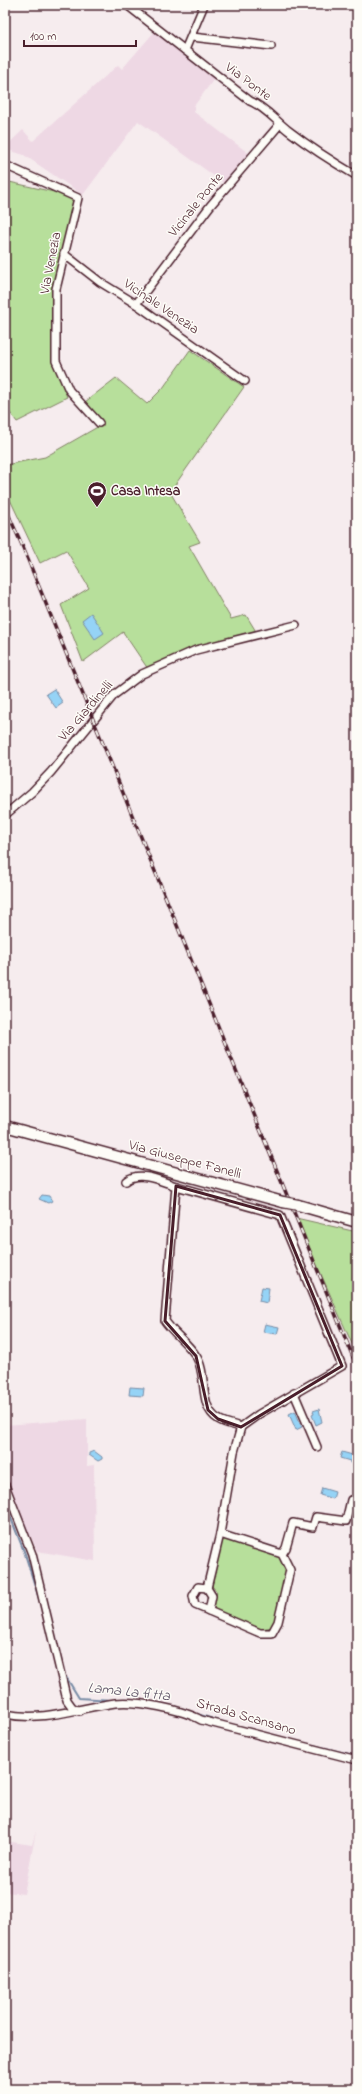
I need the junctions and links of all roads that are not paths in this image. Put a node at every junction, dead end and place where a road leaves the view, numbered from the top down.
1 (127, 5) edge
2 (204, 5) edge
3 (192, 37) junction
4 (271, 46) dead end
5 (185, 50) junction
6 (280, 124) junction
7 (5, 165) edge
8 (357, 176) edge
9 (64, 254) junction
10 (136, 304) junction
11 (245, 381) dead end
12 (99, 423) dead end
13 (296, 625) dead end
14 (5, 815) edge
15 (5, 1126) edge
16 (126, 1181) dead end
17 (176, 1186) junction
18 (357, 1222) edge
19 (294, 1393) junction
20 (241, 1427) junction
21 (317, 1447) dead end
22 (5, 1486) edge
23 (357, 1501) edge
24 (220, 1534) junction
25 (282, 1554) junction
26 (207, 1588) junction
27 (209, 1611) junction
28 (65, 1695) junction
29 (79, 1711) junction
30 (5, 1714) edge
31 (53, 1714) junction
32 (357, 1760) edge

1 - 5 street, Via Ponte
2 - 3 street
3 - 4 street
3 - 5 street
5 - 6 street, Via Ponte
6 - 8 street, Via Ponte
6 - 10 street, Vicinale Ponte
7 - 9 street, Via Venezia
9 - 10 street, Vicinale Venezia
9 - 12 street, Via Venezia
10 - 11 street, Vicinale Venezia
13 - 14 street, Via Giardinelli
15 - 18 main road, Via Giuseppe Fanelli, bridge
16 - 17 street
17 - 19 street
17 - 20 street
19 - 20 street
19 - 21 street
20 - 24 street
22 - 28 street
23 - 25 street
24 - 25 street
24 - 26 street
25 - 27 street
26 - 27 street
26 - 27 street
28 - 29 street
28 - 31 street
29 - 31 street, Strada Scansano
29 - 32 street, Strada Scansano
30 - 31 street, Strada Scansano

